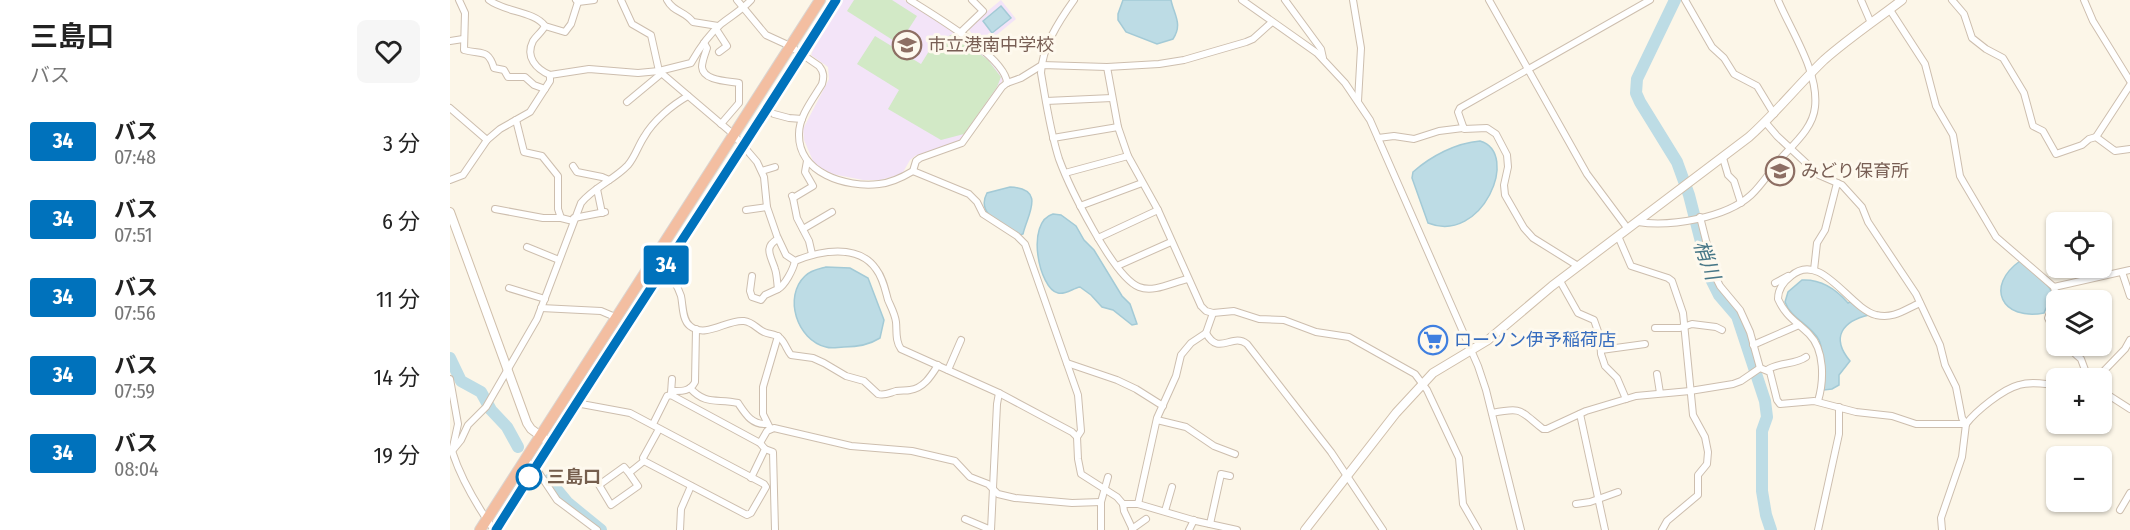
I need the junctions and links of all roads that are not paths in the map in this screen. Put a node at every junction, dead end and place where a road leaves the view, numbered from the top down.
1 (459, 0) edge
2 (489, 0) edge
3 (594, 0) edge
4 (621, 0) edge
5 (667, 0) edge
6 (737, 0) edge
7 (751, 0) edge
8 (820, 0) edge
9 (835, 0) edge
10 (910, 0) edge
11 (972, 0) edge
12 (1074, 0) edge
13 (1242, 0) edge
14 (1285, 0) edge
15 (1353, 0) edge
16 (1489, 0) edge
17 (1650, 0) edge
18 (1685, 0) edge
19 (1778, 0) edge
20 (1861, 0) edge
21 (1902, 0) edge
22 (1952, 0) edge
23 (2084, 0) edge
24 (577, 1) edge
25 (743, 8) junction
26 (1890, 10) junction
27 (1272, 22) junction
28 (1871, 23) junction
29 (545, 26) junction
30 (717, 27) junction
31 (960, 33) junction
32 (463, 39) junction
33 (450, 41) edge
34 (704, 43) junction
35 (790, 46) junction
36 (719, 52) dead end
37 (802, 54) junction
38 (1323, 59) junction
39 (1042, 65) junction
40 (1107, 67) junction
41 (1528, 70) junction
42 (661, 72) junction
43 (1811, 74) junction
44 (550, 75) junction
45 (1007, 83) junction
46 (2130, 83) edge
47 (545, 89) junction
48 (688, 96) junction
49 (1112, 98) junction
50 (1046, 101) junction
51 (627, 102) dead end
52 (1358, 102) junction
53 (450, 108) edge
54 (774, 114) dead end
55 (1774, 114) junction
56 (802, 119) junction
57 (516, 120) junction
58 (1766, 123) junction
59 (721, 124) junction
60 (1118, 127) junction
61 (1463, 128) junction
62 (733, 134) junction
63 (2096, 137) junction
64 (1053, 138) junction
65 (1378, 138) junction
66 (487, 140) junction
67 (743, 147) junction
68 (1790, 149) junction
69 (2130, 149) edge
70 (1128, 156) junction
71 (1723, 158) junction
72 (807, 160) junction
73 (573, 165) dead end
74 (775, 167) dead end
75 (762, 171) junction
76 (913, 171) junction
77 (1065, 173) junction
78 (450, 180) edge
79 (609, 180) junction
80 (1142, 183) junction
81 (1837, 183) junction
82 (597, 189) junction
83 (1741, 203) junction
84 (1080, 206) junction
85 (767, 207) junction
86 (495, 209) dead end
87 (746, 210) dead end
88 (1158, 210) junction
89 (450, 212) edge
90 (832, 212) dead end
91 (561, 218) junction
92 (1696, 218) junction
93 (574, 219) junction
94 (1638, 222) junction
95 (803, 229) junction
96 (1628, 229) junction
97 (1618, 237) junction
98 (1098, 238) junction
99 (778, 239) junction
100 (1171, 242) junction
101 (527, 247) dead end
102 (812, 254) junction
103 (559, 260) junction
104 (795, 261) junction
105 (1117, 266) junction
106 (1578, 266) junction
107 (664, 269) junction
108 (1814, 270) junction
109 (2130, 270) edge
110 (2122, 272) junction
111 (1793, 273) junction
112 (752, 276) dead end
113 (1188, 279) junction
114 (1560, 281) junction
115 (1775, 283) dead end
116 (2054, 287) junction
117 (509, 288) dead end
118 (778, 289) junction
119 (2055, 290) edge
120 (2130, 296) edge
121 (545, 299) junction
122 (1920, 303) junction
123 (541, 308) junction
124 (1213, 313) junction
125 (615, 317) junction
126 (1799, 325) junction
127 (1684, 326) junction
128 (1655, 328) dead end
129 (696, 330) junction
130 (1722, 330) dead end
131 (1206, 333) junction
132 (778, 336) junction
133 (961, 340) dead end
134 (2130, 340) edge
135 (1645, 344) dead end
136 (1753, 345) junction
137 (1472, 350) junction
138 (1601, 350) junction
139 (1806, 357) dead end
140 (1067, 363) junction
141 (938, 365) junction
142 (2107, 368) edge
143 (506, 369) junction
144 (1764, 369) junction
145 (948, 370) junction
146 (1657, 374) dead end
147 (450, 379) edge
148 (672, 379) dead end
149 (1423, 382) junction
150 (2046, 384) edge
151 (690, 388) junction
152 (1690, 392) junction
153 (671, 393) junction
154 (999, 393) junction
155 (1660, 393) junction
156 (2112, 397) edge
157 (1626, 399) junction
158 (1818, 401) junction
159 (576, 403) junction
160 (1163, 406) junction
161 (1839, 406) junction
162 (2130, 409) edge
163 (1492, 413) junction
164 (1580, 414) junction
165 (1157, 420) junction
166 (1966, 424) junction
167 (769, 426) junction
168 (656, 427) junction
169 (539, 435) junction
170 (1077, 437) junction
171 (550, 443) junction
172 (760, 443) junction
173 (765, 449) junction
174 (451, 453) edge
175 (1235, 454) dead end
176 (524, 460) junction
177 (644, 461) junction
178 (535, 467) junction
179 (629, 473) junction
180 (1347, 474) junction
181 (1230, 476) dead end
182 (1108, 477) dead end
183 (751, 478) junction
184 (692, 486) junction
185 (1172, 487) dead end
186 (993, 489) junction
187 (1105, 490) junction
188 (1618, 492) dead end
189 (2130, 493) edge
190 (1599, 498) junction
191 (1101, 502) junction
192 (1123, 504) junction
193 (1138, 504) junction
194 (1576, 504) dead end
195 (2120, 510) dead end
196 (1165, 511) junction
197 (965, 519) dead end
198 (1146, 519) dead end
199 (486, 520) junction
200 (1194, 520) junction
201 (1210, 524) junction
202 (1133, 529) edge
203 (1475, 529) edge
204 (480, 530) edge
205 (495, 530) edge
206 (597, 530) edge
207 (680, 530) edge
208 (775, 530) edge
209 (1101, 530) edge
210 (1189, 530) edge
211 (1237, 530) edge
212 (1305, 530) edge
213 (1383, 530) edge
214 (1521, 530) edge
215 (1605, 530) edge
216 (1662, 530) edge
217 (1818, 530) edge
218 (1942, 530) edge

1 - 32 street
2 - 29 street
3 - 24 street
4 - 42 street
5 - 30 street
6 - 25 street
7 - 25 street
8 - 35 highway
9 - 37 highway
10 - 31 street
11 - 31 street
12 - 39 street
13 - 27 street
14 - 38 street
15 - 52 street
16 - 41 street
17 - 41 street
18 - 55 street
19 - 43 street
20 - 28 street
21 - 26 street
22 - 63 street
23 - 46 street
24 - 29 street
25 - 30 street
25 - 35 street
26 - 28 street
26 - 116 street
27 - 38 street
27 - 40 street
28 - 43 street
29 - 44 street
30 - 34 street
30 - 36 street
31 - 45 street
32 - 33 street
32 - 47 street
34 - 42 street
34 - 59 street
35 - 37 street
35 - 62 highway
37 - 56 street
37 - 67 highway
38 - 52 street
39 - 40 street
39 - 45 street
39 - 50 street
40 - 49 street
41 - 61 street
41 - 96 street
42 - 44 street
42 - 48 street
42 - 51 street
43 - 55 street
43 - 68 street
44 - 47 street
45 - 76 street
46 - 63 street
47 - 57 street
48 - 59 street
48 - 79 street
49 - 50 street
49 - 60 street
50 - 64 street
52 - 65 street
53 - 66 street
54 - 56 street
55 - 58 street
56 - 72 street
57 - 66 street
57 - 91 street
58 - 68 street
58 - 71 street
59 - 62 street
60 - 64 street
60 - 70 street
61 - 65 street
61 - 106 street
62 - 67 street
62 - 125 highway
63 - 69 street
64 - 77 street
65 - 137 street
66 - 78 street
67 - 75 street
67 - 107 highway
68 - 81 street
68 - 83 street
70 - 77 street
70 - 80 street
71 - 83 street
71 - 94 street
72 - 76 street
72 - 95 street
73 - 79 street
74 - 75 street
75 - 85 street
76 - 140 street
77 - 84 street
79 - 82 street
80 - 84 street
80 - 88 street
81 - 108 street
81 - 122 street
82 - 93 street
82 - 93 street
83 - 92 street
84 - 98 street
85 - 87 street
85 - 99 street
86 - 91 street
88 - 98 street
88 - 100 street
89 - 143 street
90 - 95 street
91 - 93 street
92 - 94 street
92 - 136 street
93 - 103 street
94 - 96 street
95 - 102 street
96 - 97 street
97 - 106 street
97 - 127 street
98 - 105 street
99 - 104 street
99 - 118 street
100 - 105 street
100 - 113 street
101 - 103 street
102 - 104 street
102 - 141 street
103 - 121 street
104 - 118 street
105 - 113 street
106 - 114 street
107 - 129 street
107 - 159 highway
108 - 111 street
108 - 122 street
109 - 110 street
110 - 116 street
110 - 120 street
111 - 115 street
111 - 126 street
112 - 118 street
113 - 124 street
114 - 137 street
114 - 138 street
116 - 119 street
117 - 121 street
121 - 123 street
122 - 166 street
123 - 125 street
123 - 143 street
124 - 131 street
124 - 149 street
125 - 169 highway
126 - 136 street
126 - 158 street
127 - 128 street
127 - 130 street
127 - 152 street
129 - 132 street
129 - 151 street
131 - 160 street
131 - 180 street
132 - 141 street
132 - 167 street
133 - 145 street
134 - 142 street
135 - 138 street
136 - 144 street
137 - 149 street
137 - 163 street
138 - 157 street
139 - 144 street
140 - 160 street
140 - 170 street
141 - 145 street
143 - 169 street
143 - 174 street
144 - 152 street
144 - 158 street
145 - 154 street
146 - 155 street
147 - 174 street
148 - 153 street
149 - 180 street
149 - 203 street
150 - 166 street
151 - 153 street
151 - 167 street
152 - 155 street
152 - 216 street
153 - 168 street
153 - 172 street
154 - 170 street
154 - 186 street
155 - 157 street
156 - 162 street
157 - 164 street
158 - 161 street
159 - 168 street
159 - 171 highway
160 - 165 street
161 - 166 street
161 - 217 street
163 - 164 street
163 - 214 street
164 - 190 street
165 - 175 street
165 - 193 street
166 - 218 street
167 - 172 street
167 - 186 street
168 - 177 street
168 - 183 street
169 - 171 street
169 - 176 highway
170 - 187 street
171 - 178 highway
172 - 173 street
173 - 183 street
173 - 208 street
174 - 199 street
176 - 178 street
176 - 199 highway
177 - 179 street
177 - 184 street
178 - 205 highway
178 - 206 street
179 - 179 street
180 - 212 street
180 - 213 street
181 - 201 street
182 - 187 street
183 - 184 street
184 - 207 street
185 - 196 street
186 - 191 street
186 - 197 street
187 - 191 street
187 - 192 street
188 - 190 street
189 - 195 street
190 - 194 street
190 - 215 street
191 - 209 street
192 - 193 street
192 - 202 street
193 - 196 street
196 - 200 street
198 - 202 street
199 - 204 highway
199 - 205 street
200 - 201 street
200 - 210 street
201 - 211 street

